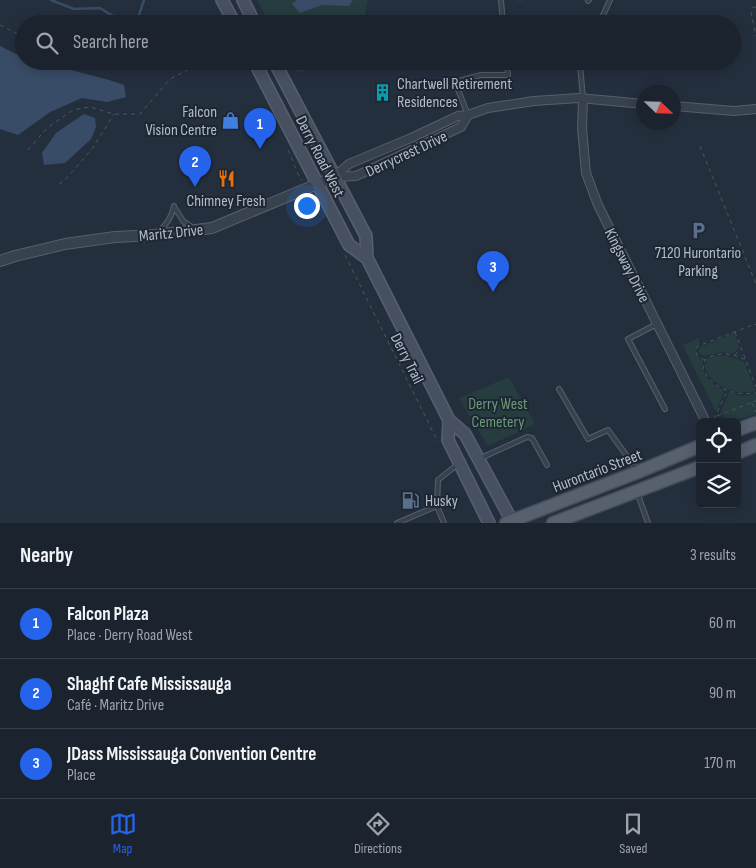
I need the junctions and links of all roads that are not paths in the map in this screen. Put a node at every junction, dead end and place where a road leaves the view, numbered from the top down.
1 (222, 0) edge
2 (242, 0) edge
3 (501, 0) edge
4 (610, 0) edge
5 (230, 15) edge
6 (250, 15) edge
7 (502, 15) edge
8 (603, 15) edge
9 (259, 70) edge
10 (279, 70) edge
11 (508, 70) edge
12 (581, 70) edge
13 (583, 99) junction
14 (636, 103) edge
15 (681, 106) edge
16 (756, 109) edge
17 (468, 116) junction
18 (334, 177) junction
19 (317, 184) junction
20 (198, 231) junction
21 (155, 235) junction
22 (367, 258) junction
23 (0, 261) edge
24 (657, 324) junction
25 (559, 389) dead end
26 (666, 409) dead end
27 (704, 418) edge
28 (449, 420) junction
29 (756, 422) edge
30 (741, 428) edge
31 (756, 445) edge
32 (696, 448) edge
33 (741, 451) edge
34 (479, 459) junction
35 (459, 463) junction
36 (548, 464) dead end
37 (696, 469) edge
38 (638, 472) junction
39 (637, 491) junction
40 (437, 506) junction
41 (510, 522) edge
42 (397, 523) edge
43 (444, 523) edge
44 (489, 523) edge
45 (553, 523) edge
46 (648, 523) edge

1 - 5 main road
2 - 6 main road
3 - 7 lane
4 - 8 lane
9 - 19 main road, Derry Road West
10 - 18 main road, Derry Road West
11 - 17 lane
12 - 13 lane
13 - 14 street, Derrycrest Drive
13 - 17 street, Derrycrest Drive
13 - 24 street, Kingsway Drive
15 - 16 street
17 - 18 street, Derrycrest Drive
17 - 18 street, Derrycrest Drive
18 - 19 street, Maritz Drive
18 - 22 main road, Derry Road West
19 - 20 street, Maritz Drive
19 - 22 main road, Derry Road West
20 - 21 street, Maritz Drive
20 - 21 lane
21 - 23 street, Maritz Drive
22 - 28 main road, Derry Road West
24 - 26 lane
24 - 27 street, Kingsway Drive
25 - 38 lane
28 - 34 main road, Derry Road West
28 - 35 main road, Derry Road West
29 - 30 main road
31 - 33 main road
32 - 38 main road, Hurontario Street
34 - 36 lane
34 - 41 main road, Derry Road West
35 - 40 lane
35 - 44 main road, Derry Road West
37 - 39 main road, Hurontario Street
38 - 41 main road, Hurontario Street
39 - 45 main road, Hurontario Street
39 - 46 lane
40 - 42 lane
40 - 43 lane

